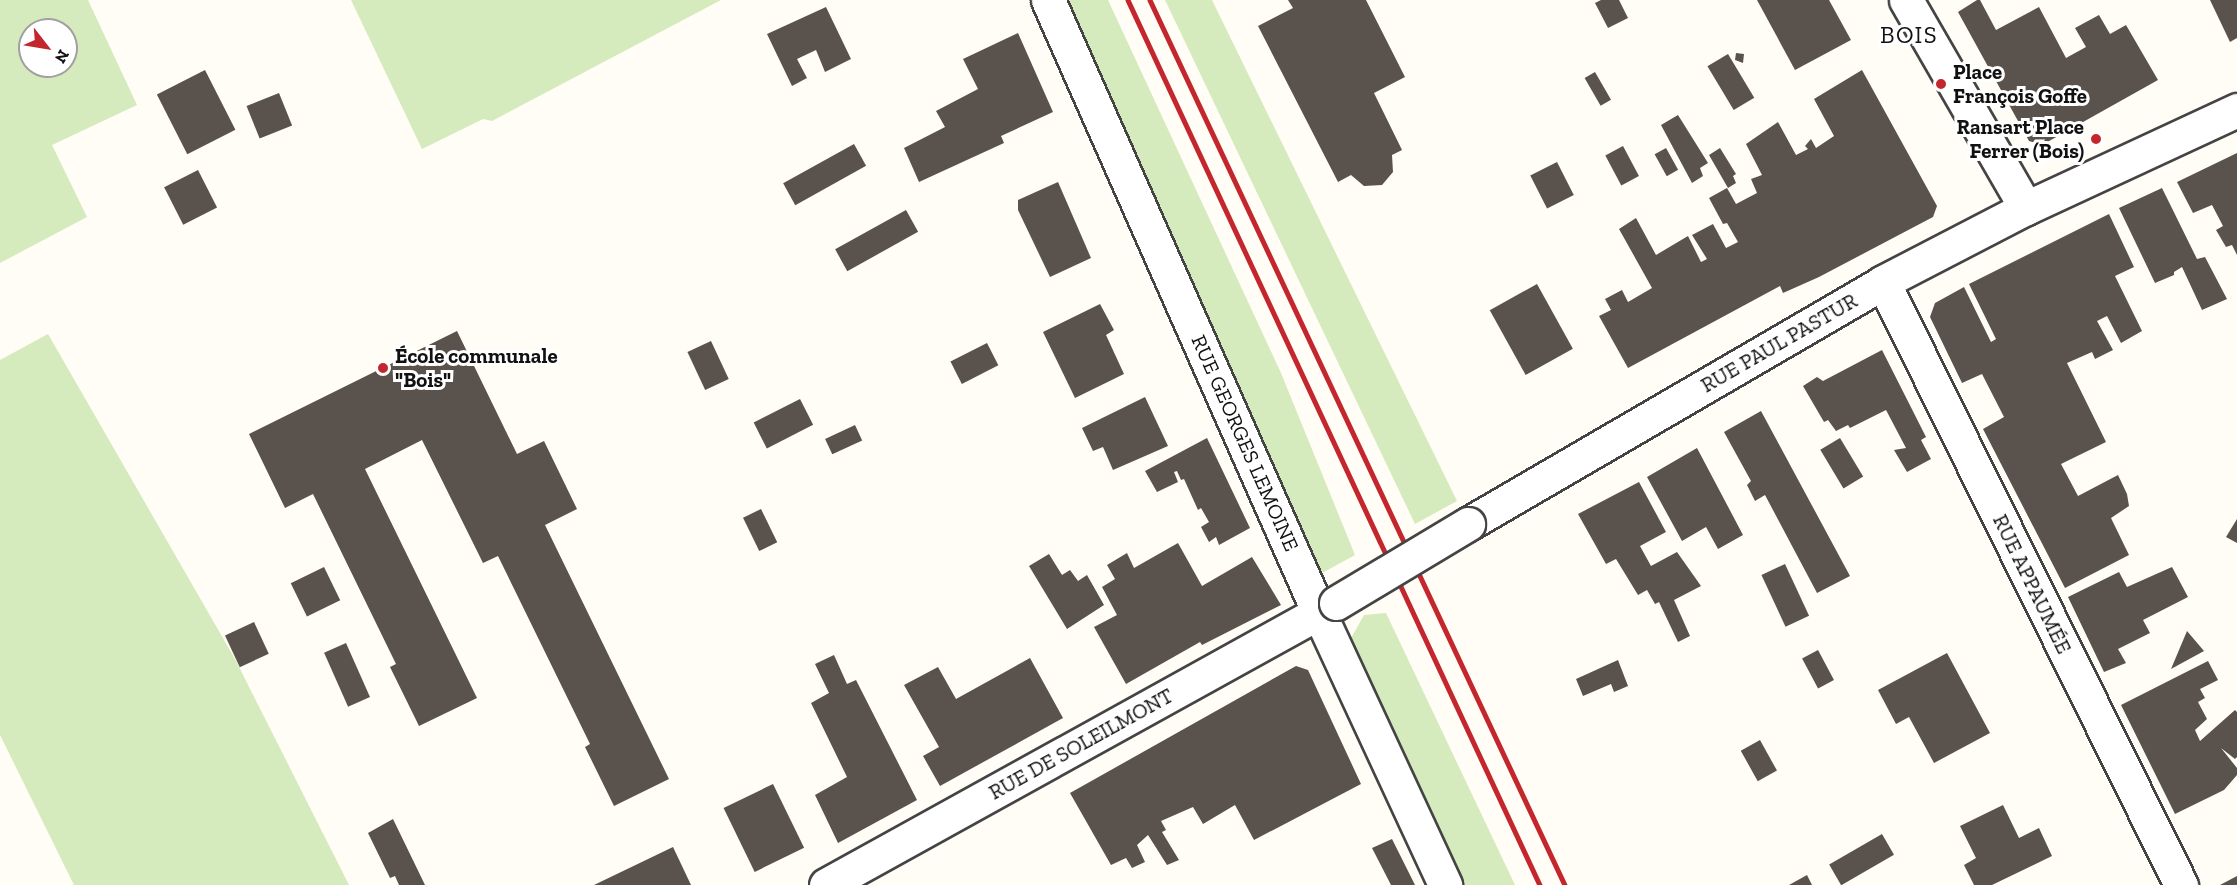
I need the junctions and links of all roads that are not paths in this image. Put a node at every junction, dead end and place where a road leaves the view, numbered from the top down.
1 (1048, 0) edge
2 (1906, 0) edge
3 (2237, 110) edge
4 (2026, 208) junction
5 (1883, 282) junction
6 (1327, 608) junction
7 (826, 885) edge
8 (1445, 885) edge
9 (2181, 885) edge

1 - 6 street, RUE GEORGES LEMOINE
2 - 4 street
3 - 4 street, RUE PAUL PASTUR
4 - 5 street, RUE PAUL PASTUR
5 - 6 street, RUE PAUL PASTUR, bridge
5 - 9 street, RUE APPAUMÉE
6 - 7 street, RUE DE SOLEILMONT
6 - 8 street, RUE GEORGES LEMOINE

